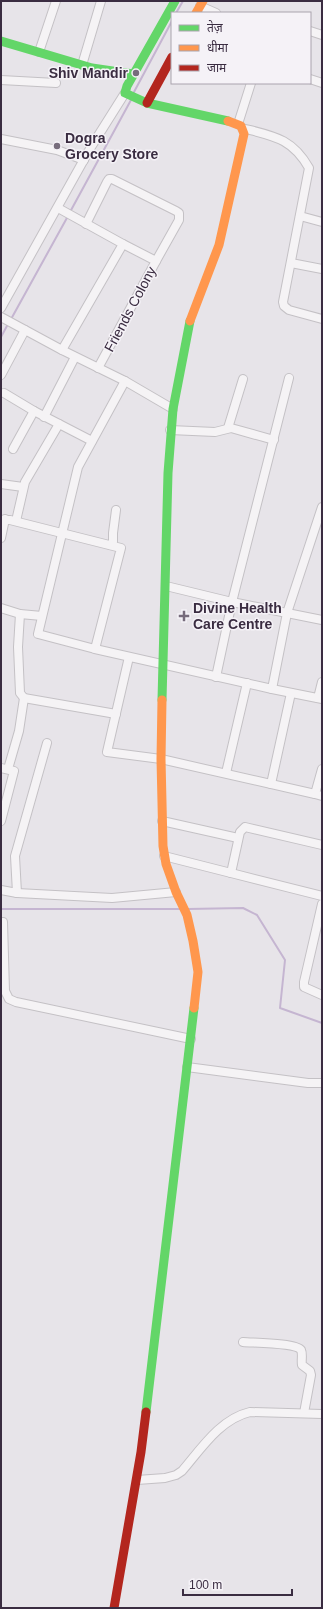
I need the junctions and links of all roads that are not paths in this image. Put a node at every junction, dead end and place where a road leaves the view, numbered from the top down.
1 (56, 1) edge
2 (101, 1) edge
3 (175, 1) edge
4 (200, 7) edge
5 (213, 12) edge
6 (311, 31) edge
7 (322, 35) edge
8 (1, 41) edge
9 (39, 52) junction
10 (171, 59) edge
11 (82, 65) junction
12 (133, 74) junction
13 (311, 79) edge
14 (1, 80) edge
15 (56, 83) dead end
16 (322, 83) edge
17 (251, 84) edge
18 (127, 94) junction
19 (144, 102) junction
20 (240, 126) junction
21 (1, 139) edge
22 (84, 160) junction
23 (65, 212) junction
24 (300, 216) junction
25 (322, 222) edge
26 (86, 224) junction
27 (123, 244) junction
28 (156, 261) junction
29 (291, 263) junction
30 (322, 269) edge
31 (4, 298) edge
32 (1, 308) edge
33 (3, 318) edge
34 (322, 319) edge
35 (25, 330) junction
36 (62, 350) junction
37 (75, 357) junction
38 (98, 368) junction
39 (1, 375) edge
40 (289, 378) dead end
41 (243, 379) dead end
42 (125, 381) junction
43 (4, 393) dead end
44 (173, 409) junction
45 (34, 411) junction
46 (44, 416) junction
47 (59, 424) junction
48 (228, 428) junction
49 (170, 430) junction
50 (274, 440) junction
51 (92, 441) junction
52 (13, 449) dead end
53 (1, 484) edge
54 (23, 487) junction
55 (322, 507) edge
56 (116, 510) dead end
57 (3, 520) edge
58 (16, 521) junction
59 (62, 533) junction
60 (1, 538) edge
61 (110, 545) junction
62 (166, 586) junction
63 (232, 602) junction
64 (1, 608) edge
65 (287, 613) junction
66 (20, 614) junction
67 (42, 616) junction
68 (322, 620) edge
69 (95, 649) junction
70 (129, 657) junction
71 (164, 663) junction
72 (216, 677) junction
73 (322, 682) edge
74 (247, 683) junction
75 (272, 689) junction
76 (292, 693) junction
77 (24, 698) junction
78 (320, 699) edge
79 (116, 714) junction
80 (47, 743) dead end
81 (161, 759) junction
82 (5, 768) edge
83 (322, 769) edge
84 (226, 773) junction
85 (271, 784) junction
86 (319, 795) edge
87 (1, 821) edge
88 (162, 821) junction
89 (238, 838) junction
90 (322, 845) edge
91 (164, 856) junction
92 (231, 873) junction
93 (1, 890) edge
94 (176, 892) junction
95 (17, 893) junction
96 (322, 896) edge
97 (322, 904) edge
98 (4, 922) dead end
99 (322, 995) edge
100 (191, 1039) junction
101 (187, 1067) junction
102 (322, 1083) edge
103 (243, 1342) dead end
104 (304, 1413) junction
105 (322, 1414) edge
106 (137, 1480) junction
107 (114, 1608) edge

1 - 9 street
2 - 11 street
3 - 12 main road
4 - 5 street
6 - 7 street
8 - 9 main road
9 - 11 main road
10 - 19 main road
11 - 12 main road
12 - 18 main road
13 - 16 street
14 - 15 street
17 - 20 street
18 - 19 main road
18 - 22 street
19 - 20 main road
20 - 24 street
20 - 44 main road
21 - 22 street
22 - 23 street
23 - 26 street, Friends Colony
23 - 31 street
24 - 25 street
24 - 29 street
26 - 27 street, Friends Colony
26 - 28 street
27 - 28 street, Friends Colony
27 - 36 street
28 - 38 street, Friends Colony
29 - 30 street
29 - 34 street
31 - 32 street
33 - 35 street
35 - 36 street
35 - 39 street
36 - 37 street
37 - 38 street
37 - 46 street
38 - 42 street
40 - 50 street
41 - 48 street
42 - 44 street
42 - 51 street
43 - 45 street
44 - 49 main road
45 - 46 street
45 - 52 street
46 - 47 street
47 - 51 street
47 - 54 street
48 - 49 street
48 - 50 street
49 - 62 main road
50 - 63 street
51 - 59 street
53 - 54 street
54 - 58 street
55 - 65 street
56 - 61 street
57 - 58 street
57 - 60 street
58 - 59 street
59 - 61 street
59 - 67 street
61 - 69 street
62 - 63 street
62 - 71 main road
63 - 65 street
63 - 72 street
64 - 66 street
65 - 68 street
65 - 75 street
66 - 67 street
66 - 77 street
67 - 69 street
69 - 70 street
70 - 71 street
70 - 79 street
71 - 72 street
71 - 81 main road
72 - 74 street
73 - 78 street
74 - 75 street
74 - 84 street
75 - 76 street
76 - 78 street
76 - 85 street
77 - 79 street
77 - 82 street
79 - 81 street
80 - 95 street
81 - 84 street
81 - 88 main road
82 - 87 street
83 - 86 street
84 - 85 street
85 - 86 street
88 - 89 street
88 - 91 main road
89 - 90 street
89 - 92 street
91 - 92 street
91 - 94 main road
92 - 96 street
93 - 95 street
94 - 95 street
94 - 100 main road
97 - 99 street
98 - 100 street
100 - 101 main road
101 - 102 street
101 - 106 main road
103 - 104 street
104 - 105 street
104 - 106 street
106 - 107 main road

